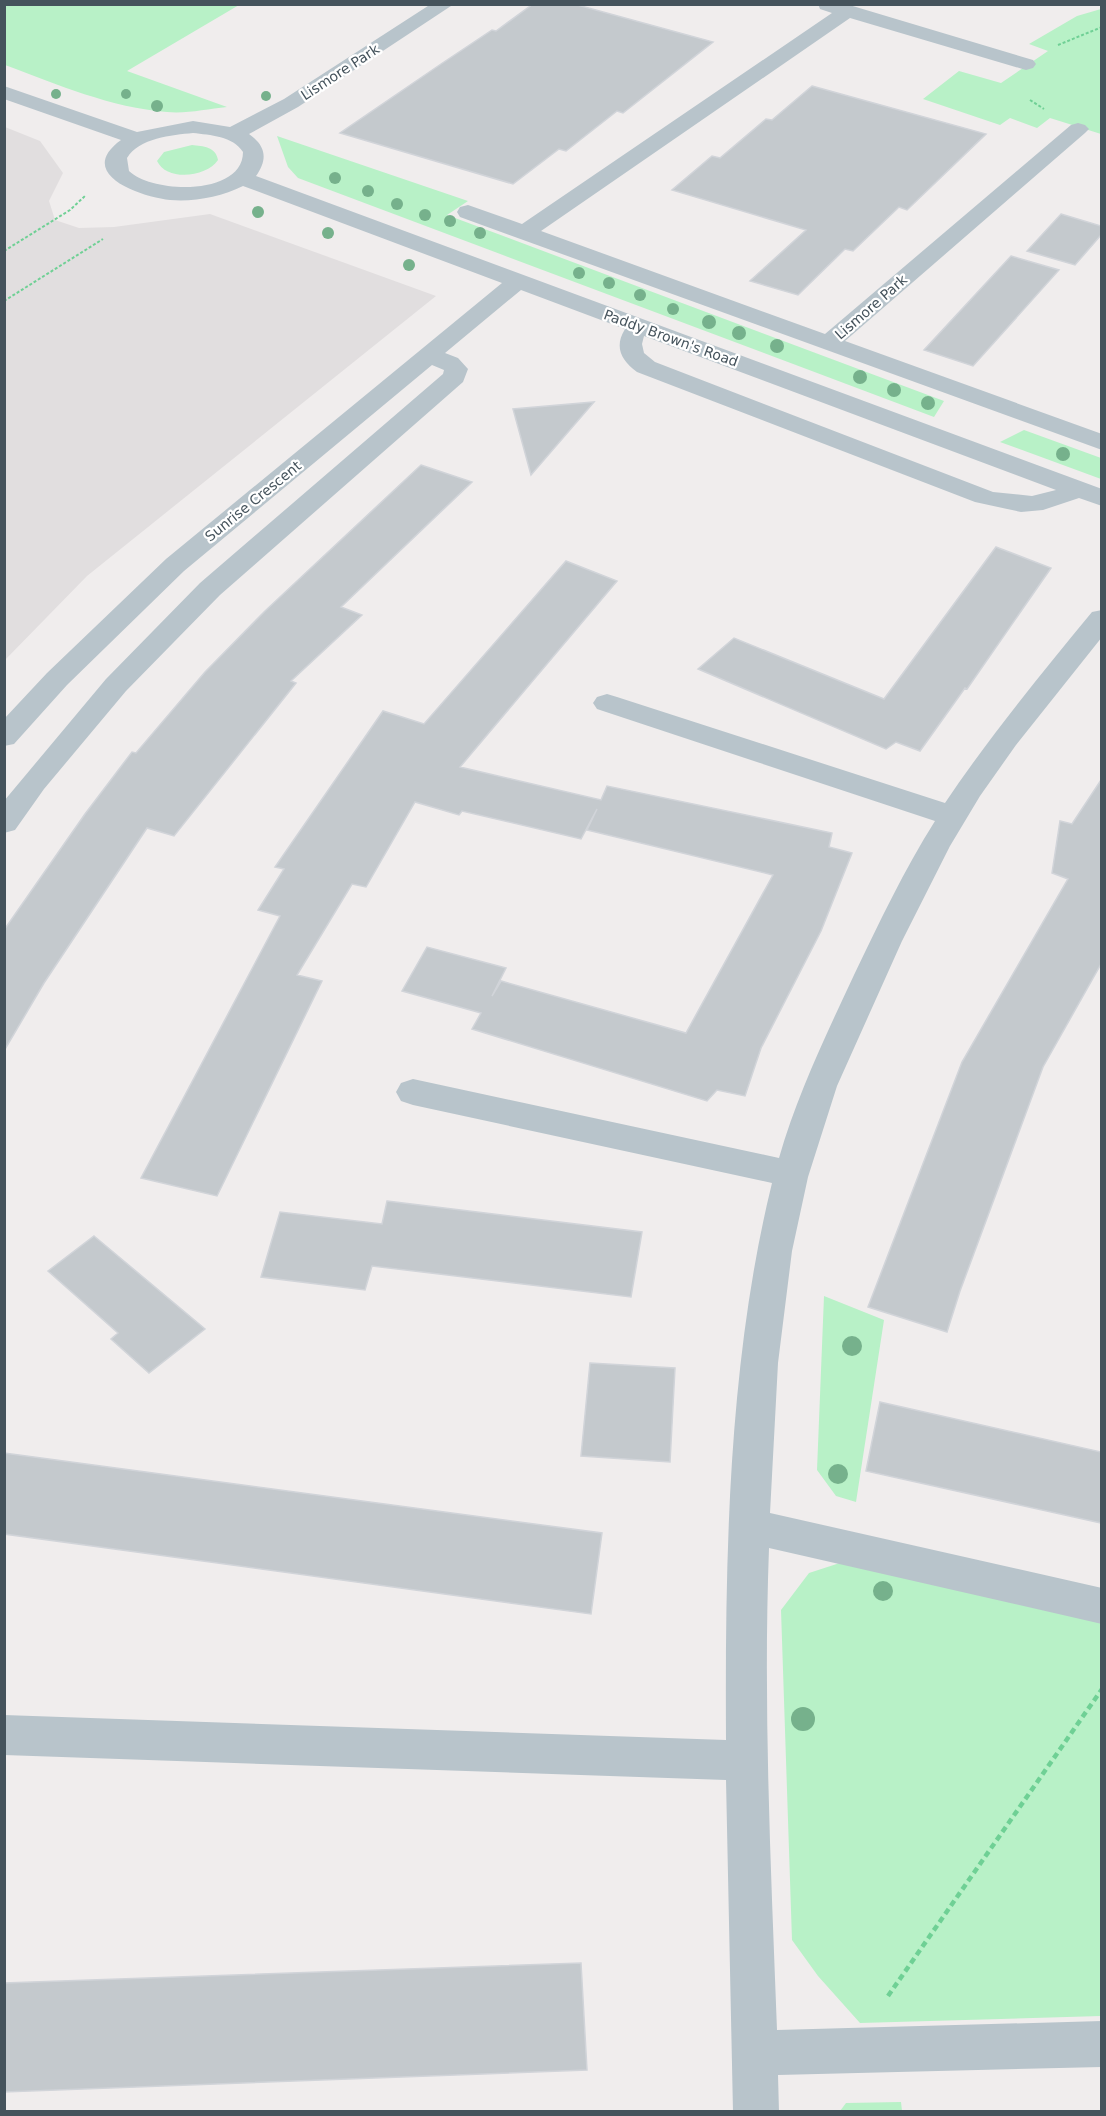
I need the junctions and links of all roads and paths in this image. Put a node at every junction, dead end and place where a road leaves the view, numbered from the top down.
1 (445, 4) edge
2 (825, 4) edge
3 (847, 11) junction
4 (1026, 64) dead end
5 (4, 92) edge
6 (1078, 129) dead end
7 (233, 134) junction
8 (138, 139) junction
9 (241, 178) junction
10 (87, 195) dead end
11 (468, 212) dead end
12 (525, 232) junction
13 (103, 239) dead end
14 (4, 251) edge
15 (518, 282) junction
16 (4, 301) edge
17 (638, 326) junction
18 (829, 343) junction
19 (429, 356) junction
20 (977, 424) junction
21 (1101, 443) edge
22 (1090, 494) edge
23 (1101, 618) edge
24 (607, 703) dead end
25 (4, 737) edge
26 (952, 816) junction
27 (4, 823) edge
28 (413, 1092) dead end
29 (791, 1174) junction
30 (749, 1526) junction
31 (1101, 1605) edge
32 (1101, 1689) edge
33 (4, 1735) edge
34 (747, 1761) junction
35 (1101, 2044) edge
36 (850, 2050) junction
37 (755, 2053) junction
38 (756, 2112) edge

1 - 7 street, Lismore Park
2 - 3 street
3 - 4 street
3 - 12 street
5 - 8 street
6 - 18 street, Lismore Park
7 - 8 street
7 - 9 street
8 - 9 street
9 - 15 street, Paddy Brown's Road
10 - 14 path
11 - 12 street
12 - 18 street
13 - 16 path
15 - 17 street, Paddy Brown's Road
15 - 19 street, Sunrise Crescent
17 - 20 street, Paddy Brown's Road
17 - 22 street
18 - 20 street, Lismore Park
19 - 25 street, Sunrise Crescent
19 - 27 street
20 - 21 street, Lismore Park
20 - 22 street, Paddy Brown's Road
23 - 26 street
24 - 26 street
26 - 29 street
28 - 29 street
29 - 30 street
30 - 31 street
30 - 34 street
32 - 36 path
33 - 34 street
34 - 37 street
35 - 36 street
36 - 37 street
37 - 38 street

